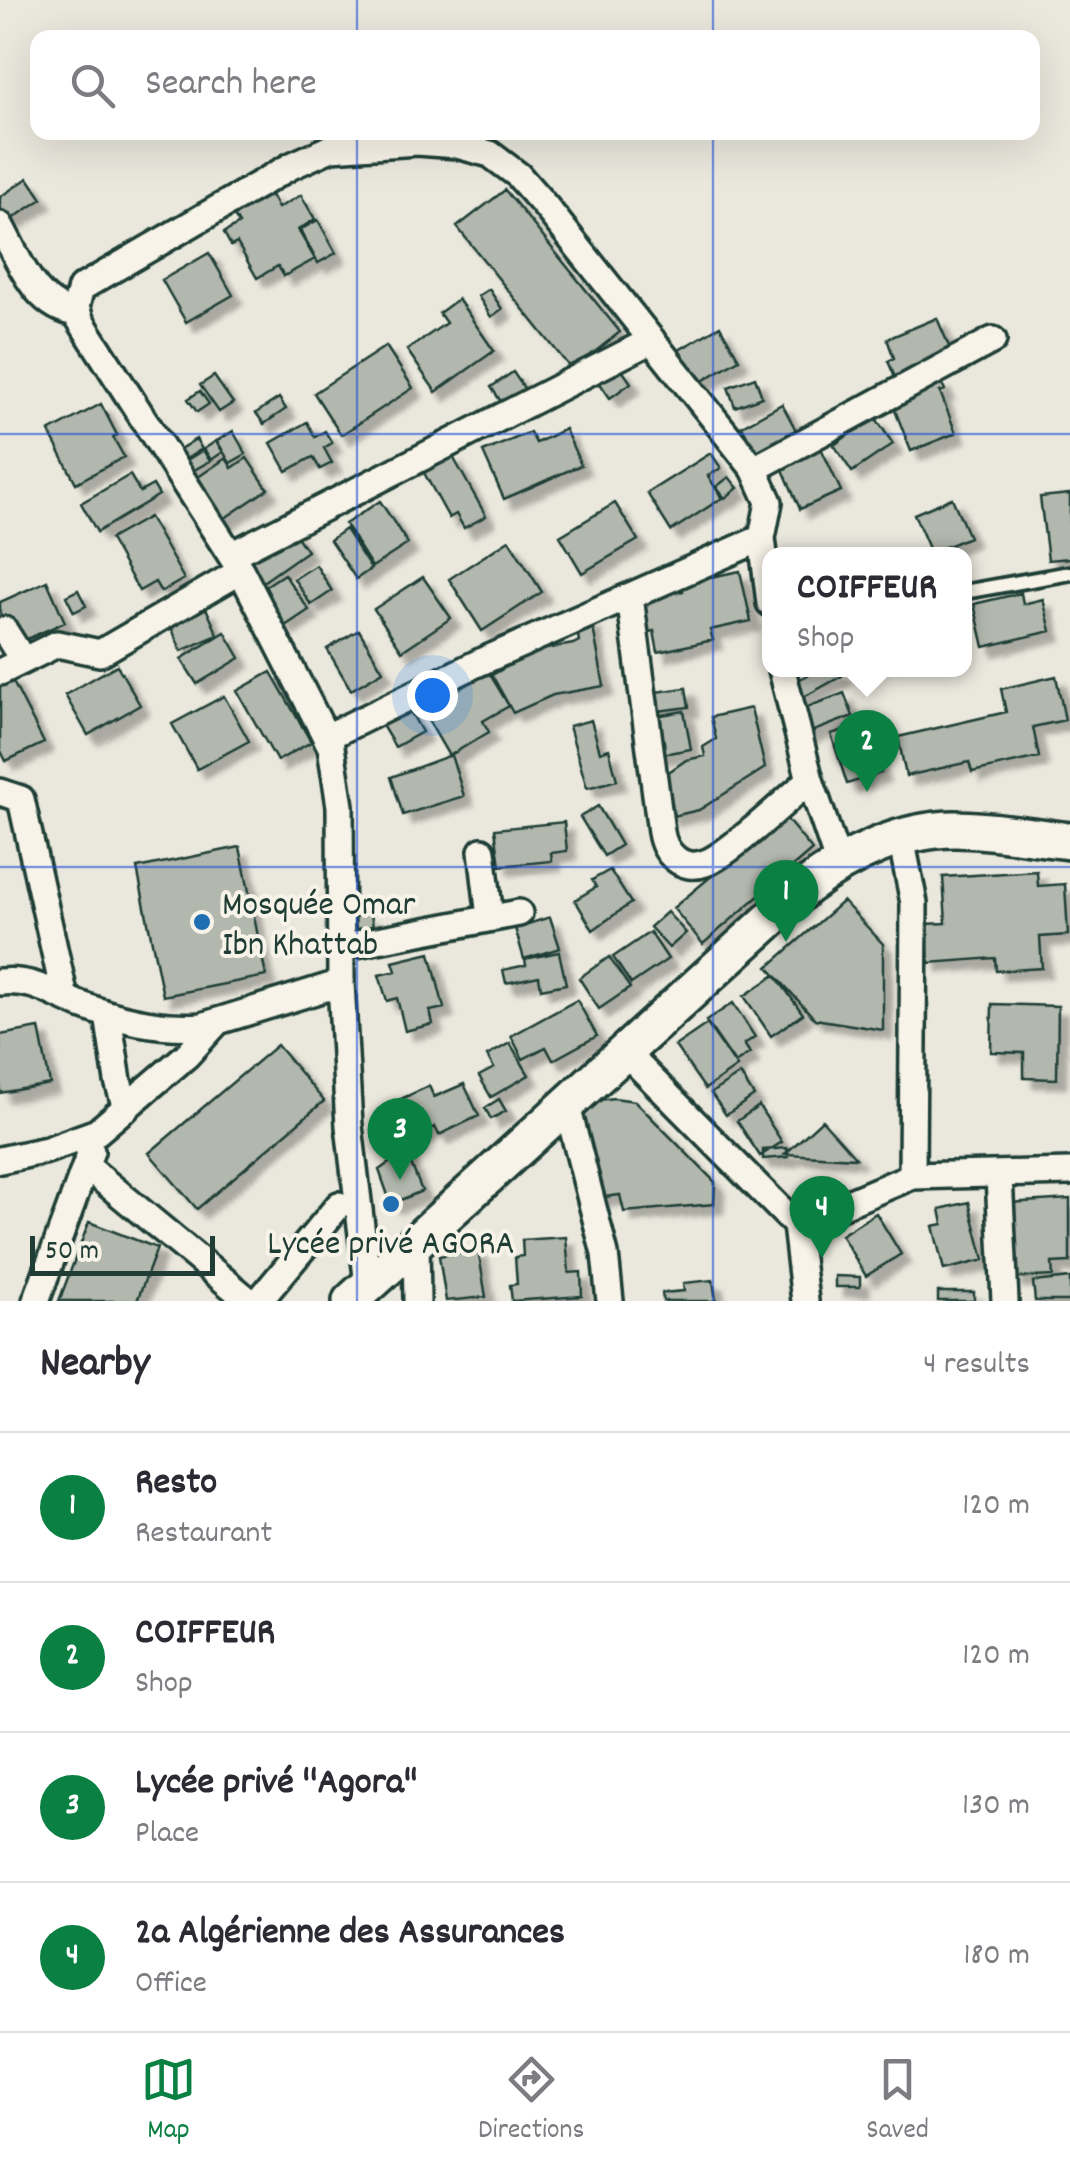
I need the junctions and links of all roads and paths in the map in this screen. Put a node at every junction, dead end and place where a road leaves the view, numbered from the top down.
1 (0, 225) edge
2 (78, 313) junction
3 (652, 340) junction
4 (994, 340) dead end
5 (754, 469) junction
6 (762, 538) junction
7 (763, 547) edge
8 (236, 563) junction
9 (1070, 572) edge
10 (972, 590) edge
11 (630, 597) junction
12 (4, 630) dead end
13 (11, 666) edge
14 (784, 677) edge
15 (327, 737) junction
16 (810, 780) junction
17 (0, 792) edge
18 (901, 838) junction
19 (1070, 841) edge
20 (482, 851) dead end
21 (838, 862) junction
22 (519, 914) dead end
23 (490, 917) junction
24 (342, 946) junction
25 (0, 982) edge
26 (341, 983) junction
27 (65, 998) junction
28 (108, 1015) junction
29 (218, 1021) junction
30 (626, 1054) junction
31 (567, 1106) junction
32 (126, 1108) junction
33 (97, 1132) junction
34 (0, 1160) edge
35 (86, 1166) junction
36 (1070, 1172) edge
37 (912, 1176) junction
38 (999, 1176) junction
39 (339, 1205) dead end
40 (796, 1225) junction
41 (416, 1244) junction
42 (360, 1293) edge
43 (36, 1301) edge
44 (248, 1301) edge
45 (259, 1301) edge
46 (416, 1301) edge
47 (610, 1301) edge
48 (804, 1301) edge
49 (1005, 1301) edge

1 - 2 street
2 - 3 street
2 - 8 street
3 - 5 street
3 - 8 street
4 - 5 street
5 - 6 street
6 - 7 street
6 - 11 street
8 - 13 street
8 - 15 street
9 - 10 lane
11 - 15 street
11 - 16 street
12 - 13 street
14 - 16 street
15 - 24 street
16 - 21 street
17 - 27 street
18 - 19 main road
18 - 21 main road
18 - 37 street
20 - 23 street
21 - 30 main road
22 - 23 street
23 - 24 street
24 - 26 street
25 - 27 street
26 - 29 street
26 - 42 street
27 - 28 street
28 - 29 street
28 - 32 street
29 - 32 street
30 - 31 main road
30 - 40 street
31 - 41 main road
31 - 47 street
32 - 33 street
33 - 34 street
33 - 35 street
35 - 43 street
35 - 44 street
36 - 38 street
37 - 38 street
37 - 40 street
38 - 49 street
39 - 45 street
40 - 48 street
41 - 42 main road
41 - 46 street

